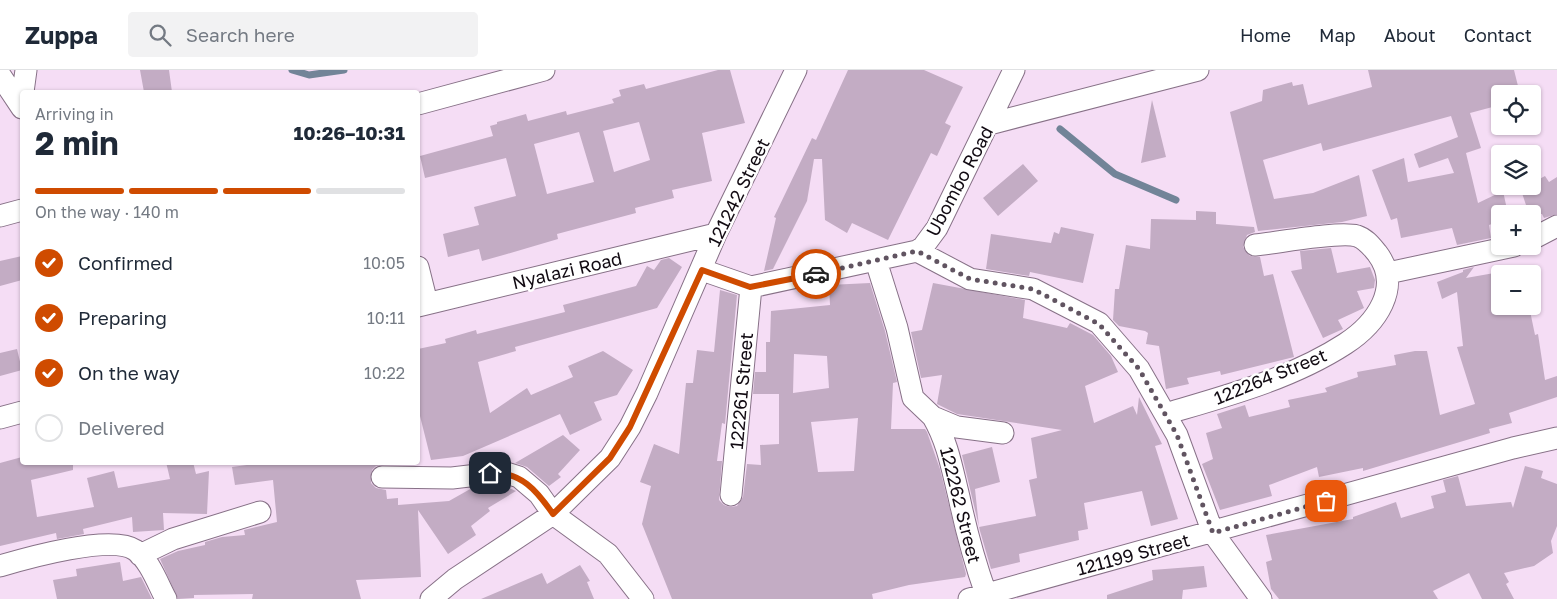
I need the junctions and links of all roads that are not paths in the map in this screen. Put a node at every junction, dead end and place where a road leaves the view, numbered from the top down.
1 (26, 70) edge
2 (544, 70) edge
3 (796, 70) edge
4 (1014, 70) edge
5 (1198, 70) edge
6 (0, 75) edge
7 (24, 90) edge
8 (20, 100) edge
9 (420, 103) edge
10 (989, 124) junction
11 (20, 211) edge
12 (0, 216) edge
13 (1557, 226) edge
14 (716, 234) junction
15 (1541, 234) edge
16 (1255, 245) dead end
17 (917, 251) junction
18 (1491, 251) edge
19 (876, 261) junction
20 (702, 270) junction
21 (1388, 273) junction
22 (420, 286) edge
23 (750, 287) junction
24 (422, 305) edge
25 (20, 413) edge
26 (1165, 414) junction
27 (933, 417) junction
28 (0, 418) edge
29 (1002, 433) dead end
30 (1557, 438) edge
31 (382, 478) dead end
32 (731, 495) dead end
33 (260, 512) dead end
34 (553, 514) junction
35 (1213, 533) junction
36 (140, 555) junction
37 (0, 566) edge
38 (978, 597) edge
39 (166, 599) edge
40 (431, 599) edge
41 (642, 599) edge
42 (1261, 599) edge

1 - 7 street
2 - 9 street
3 - 14 street, 121242 Street
4 - 10 street, Ubombo Road
5 - 10 street
6 - 8 street
10 - 17 street, Ubombo Road
11 - 12 street
13 - 15 street
14 - 20 street, 121242 Street
14 - 24 street, Nyalazi Road
16 - 21 street
17 - 19 street, Ubombo Road
17 - 26 street
18 - 21 street
19 - 23 street, Ubombo Road
19 - 27 street, 122262 Street
20 - 23 street
20 - 34 street, 121242 Street
21 - 26 street, 122264 Street
22 - 24 street
23 - 32 street, 122261 Street
25 - 28 street
26 - 35 street
27 - 29 street, 122262 Street
27 - 38 street, 122262 Street
30 - 35 street, 121199 Street
31 - 34 street
33 - 36 street
34 - 40 street, 121242 Street
34 - 41 street
35 - 38 street, 121199 Street
35 - 42 street
36 - 37 street
36 - 39 street

